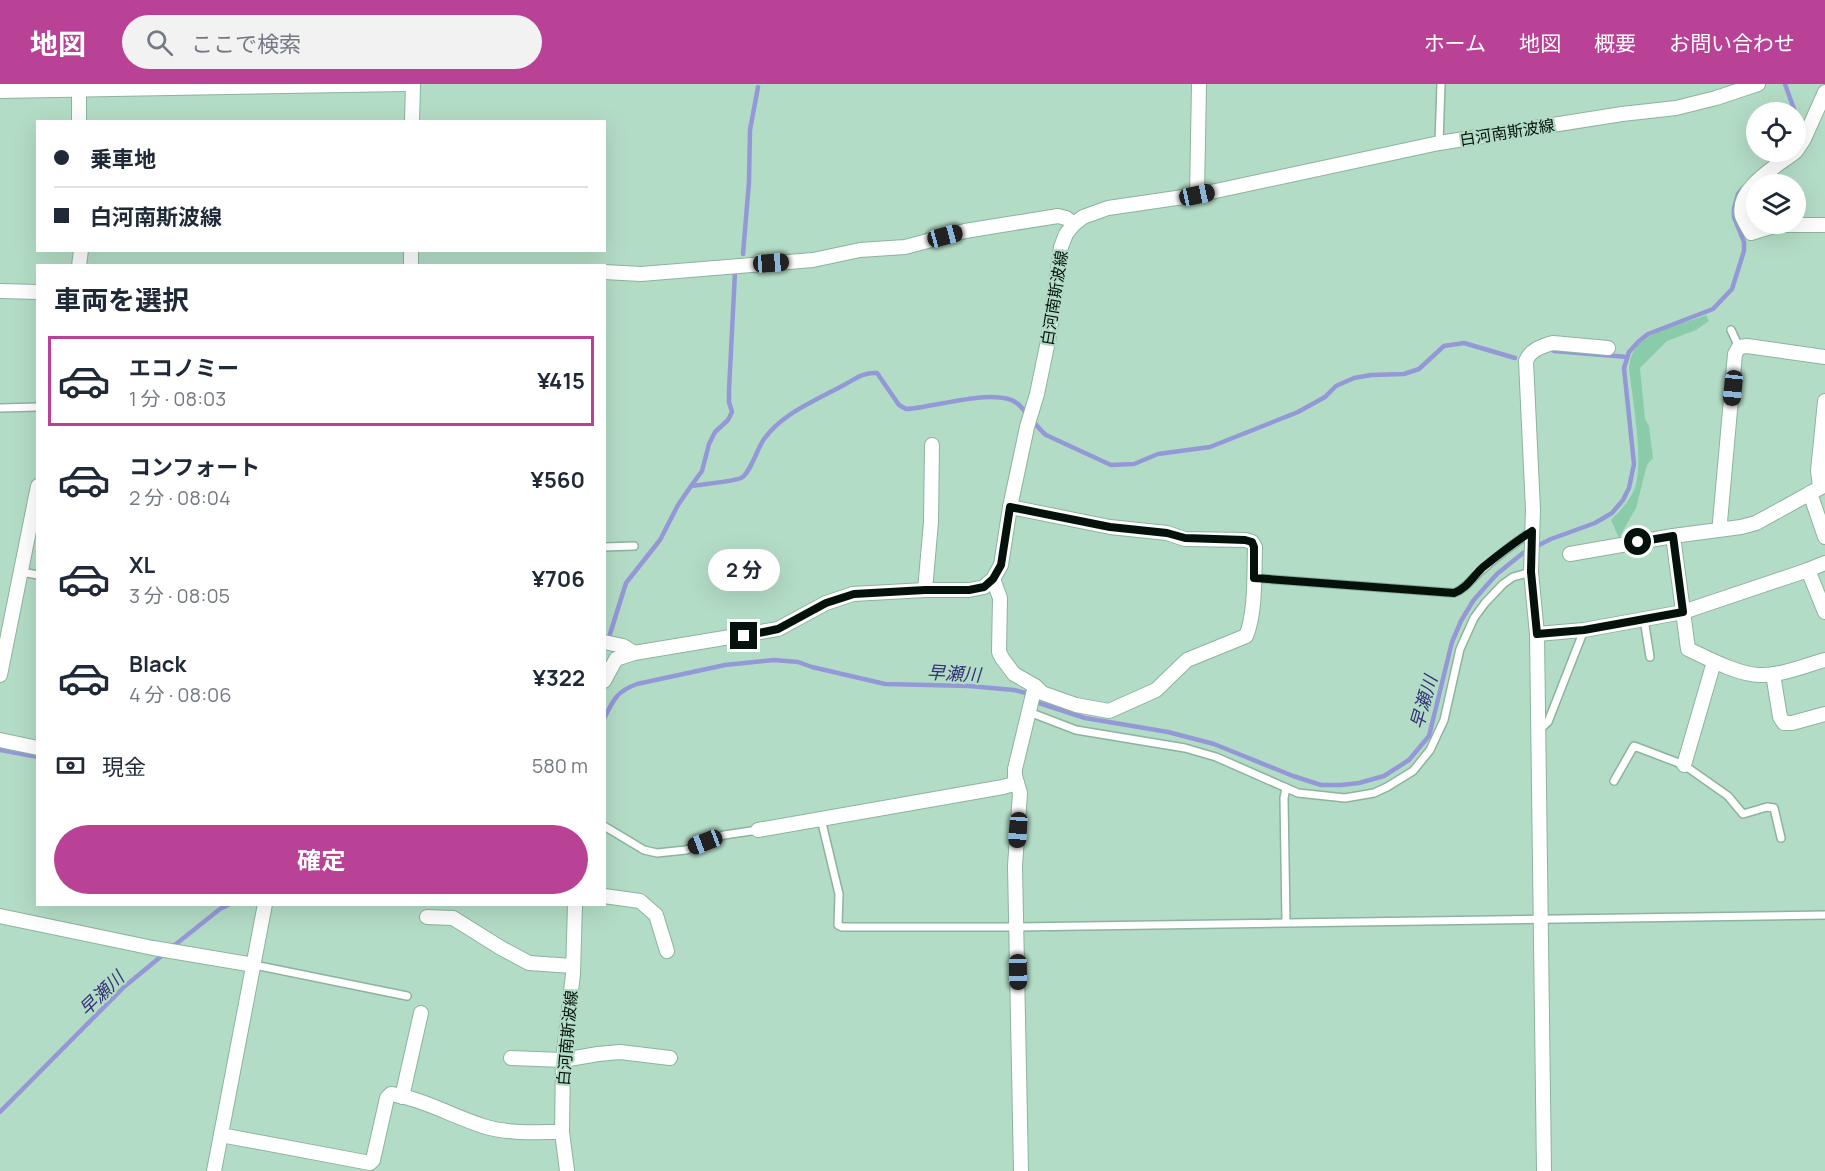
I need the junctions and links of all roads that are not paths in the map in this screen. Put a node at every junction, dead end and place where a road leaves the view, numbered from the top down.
1 (406, 84) edge
2 (412, 84) edge
3 (1199, 84) edge
4 (1441, 84) edge
5 (1758, 84) edge
6 (326, 85) edge
7 (79, 89) junction
8 (0, 91) edge
9 (1825, 92) edge
10 (79, 120) edge
11 (412, 120) edge
12 (1806, 135) edge
13 (1439, 143) junction
14 (1781, 162) edge
15 (1197, 195) junction
16 (1074, 224) junction
17 (1825, 225) edge
18 (606, 272) edge
19 (0, 291) edge
20 (36, 292) edge
21 (1731, 330) dead end
22 (1739, 347) junction
23 (1608, 348) dead end
24 (1825, 357) edge
25 (1825, 401) edge
26 (36, 407) edge
27 (0, 408) edge
28 (932, 445) dead end
29 (1818, 488) edge
30 (36, 496) edge
31 (1010, 507) junction
32 (1723, 530) junction
33 (1532, 536) junction
34 (1673, 536) junction
35 (1825, 537) edge
36 (634, 546) dead end
37 (606, 547) edge
38 (1570, 554) dead end
39 (1825, 563) edge
40 (1531, 567) junction
41 (1808, 570) junction
42 (21, 572) junction
43 (36, 576) edge
44 (1254, 578) junction
45 (993, 579) junction
46 (925, 590) junction
47 (1683, 612) junction
48 (1825, 612) edge
49 (6, 616) edge
50 (1644, 619) junction
51 (1584, 630) junction
52 (1537, 634) junction
53 (606, 642) edge
54 (634, 653) junction
55 (1650, 657) dead end
56 (1825, 660) edge
57 (1714, 662) junction
58 (1773, 674) junction
59 (0, 675) edge
60 (606, 677) edge
61 (1032, 698) junction
62 (1825, 714) edge
63 (1539, 730) junction
64 (0, 740) edge
65 (36, 748) edge
66 (1684, 765) junction
67 (1614, 781) dead end
68 (1017, 783) junction
69 (1286, 788) junction
70 (820, 819) junction
71 (606, 827) edge
72 (758, 830) joint
73 (1781, 838) dead end
74 (606, 896) edge
75 (265, 906) edge
76 (575, 906) edge
77 (1825, 915) edge
78 (0, 916) edge
79 (427, 917) dead end
80 (1541, 920) junction
81 (1286, 922) junction
82 (1017, 927) junction
83 (667, 951) dead end
84 (254, 965) junction
85 (573, 966) junction
86 (407, 996) dead end
87 (421, 1013) dead end
88 (511, 1058) dead end
89 (670, 1058) dead end
90 (563, 1060) junction
91 (402, 1097) junction
92 (561, 1132) junction
93 (221, 1135) junction
94 (214, 1171) edge
95 (567, 1171) edge
96 (1021, 1171) edge
97 (1544, 1171) edge

1 - 6 street
2 - 11 street
3 - 15 street
4 - 13 lane
5 - 13 street, 白河南斯波線
6 - 7 street
7 - 8 street
7 - 10 street
9 - 12 street
13 - 15 street, 白河南斯波線
14 - 17 street
15 - 16 street, 白河南斯波線
16 - 18 street
16 - 31 street, 白河南斯波線
19 - 20 street
21 - 22 lane
22 - 24 street
22 - 32 street
23 - 33 street
25 - 29 street
26 - 27 lane
28 - 46 street
29 - 32 street
29 - 35 street
30 - 42 street
31 - 44 street
31 - 45 street, 白河南斯波線
32 - 34 street
33 - 40 street
33 - 44 lane
34 - 38 street
34 - 47 street
36 - 37 lane
39 - 41 street
40 - 52 street
40 - 69 lane
41 - 47 street
41 - 48 street
42 - 43 lane
42 - 49 street
44 - 61 street
45 - 46 street
45 - 61 street
46 - 54 street
47 - 50 street
47 - 57 street
49 - 59 street
50 - 51 street
50 - 55 lane
51 - 52 street
51 - 63 lane
52 - 63 street
53 - 54 street
54 - 60 street
56 - 58 street
57 - 58 street
57 - 66 street
58 - 62 street
61 - 68 street
61 - 69 lane
63 - 80 street
64 - 65 street
66 - 67 lane
66 - 73 lane
68 - 70 street
68 - 82 street
69 - 81 lane
70 - 72 street
70 - 82 lane
71 - 72 lane
74 - 83 street
75 - 84 street
76 - 85 street, 白河南斯波線
77 - 80 lane
78 - 84 street
79 - 85 street
80 - 81 lane
80 - 97 street
81 - 82 lane
82 - 96 street
84 - 86 lane
84 - 93 street
85 - 90 street, 白河南斯波線
87 - 91 street
88 - 90 street
89 - 90 street
90 - 92 street, 白河南斯波線
91 - 92 street
91 - 93 street
92 - 95 street, 白河南斯波線
93 - 94 street

